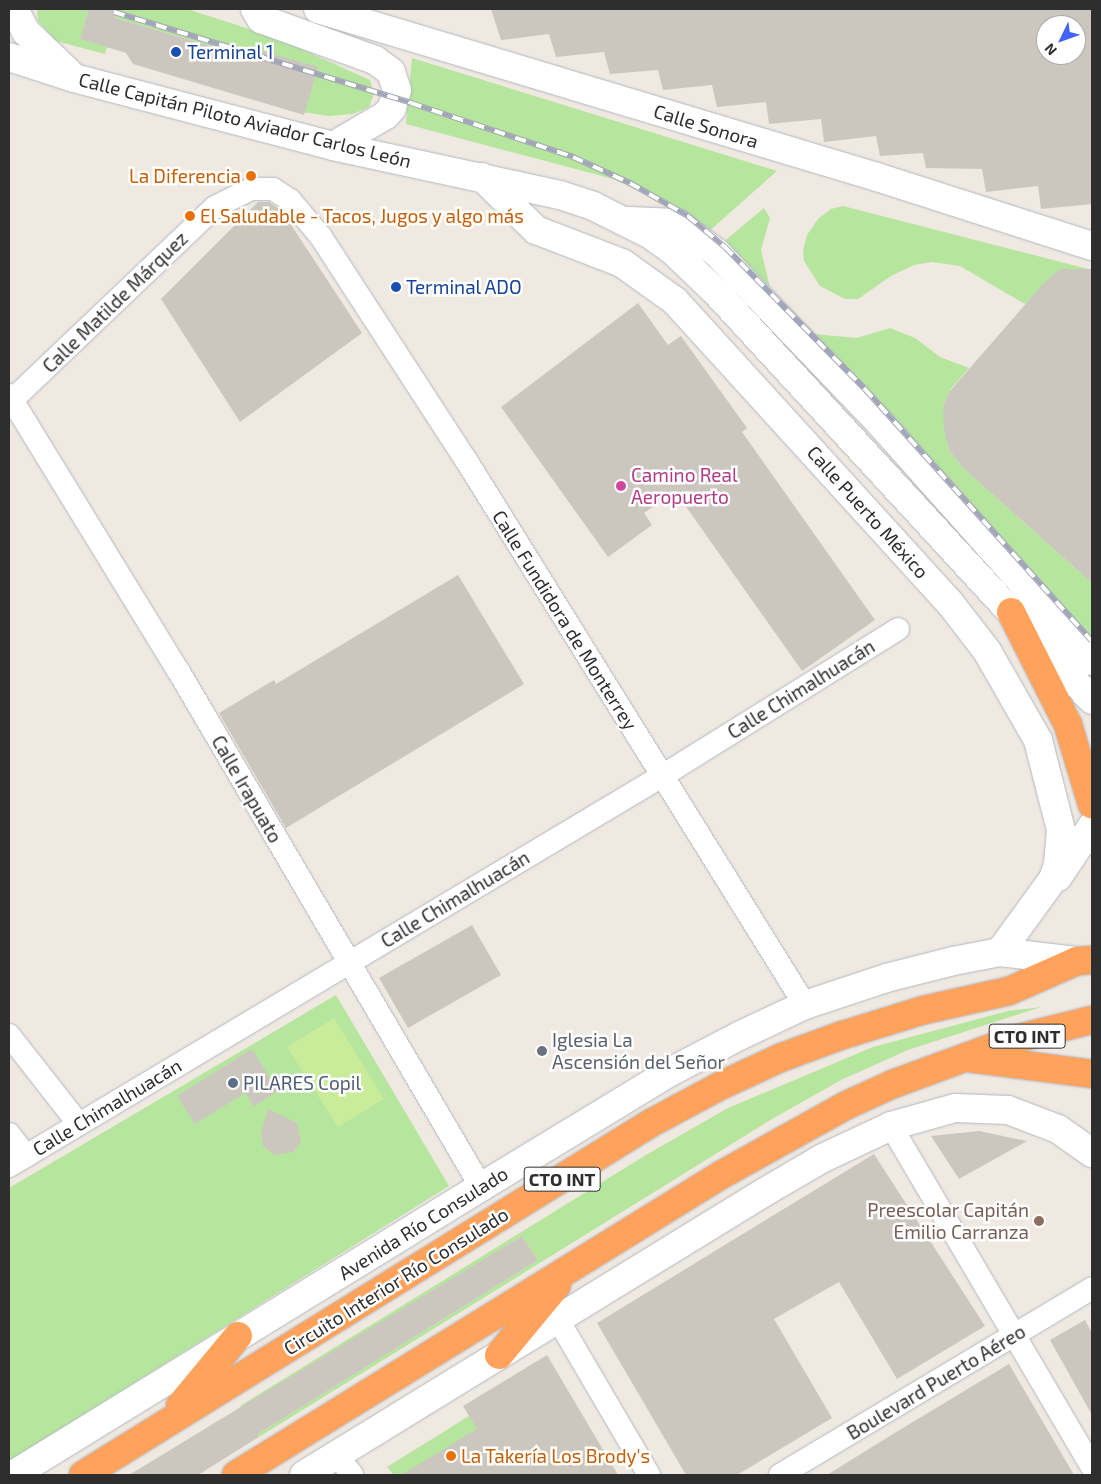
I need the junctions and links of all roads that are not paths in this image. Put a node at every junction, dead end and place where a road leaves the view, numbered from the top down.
1 (14, 9) edge
2 (255, 9) edge
3 (318, 9) edge
4 (9, 57) edge
5 (74, 78) junction
6 (333, 146) junction
7 (482, 177) junction
8 (626, 221) junction
9 (320, 237) joint
10 (1092, 246) edge
11 (10, 400) edge
12 (1011, 612) junction
13 (898, 628) dead end
14 (1092, 661) edge
15 (1092, 700) edge
16 (662, 776) junction
17 (1092, 804) edge
18 (1092, 826) edge
19 (1046, 892) junction
20 (1000, 952) junction
21 (1085, 960) edge
22 (348, 963) junction
23 (805, 1005) junction
24 (1092, 1020) edge
25 (9, 1035) edge
26 (963, 1057) junction
27 (1092, 1074) edge
28 (78, 1123) junction
29 (891, 1126) junction
30 (9, 1134) edge
31 (1092, 1153) edge
32 (17, 1161) edge
33 (481, 1187) junction
34 (573, 1267) junction
35 (1092, 1288) edge
36 (557, 1318) junction
37 (1017, 1335) junction
38 (238, 1336) junction
39 (499, 1355) junction
40 (163, 1426) junction
41 (344, 1465) edge
42 (1092, 1466) edge
43 (13, 1475) edge
44 (83, 1475) edge
45 (236, 1475) edge
46 (304, 1475) edge
47 (649, 1475) edge
48 (780, 1475) edge

1 - 5 street
2 - 6 street
3 - 10 street, Calle Sonora
4 - 5 street, Calle Capitán Piloto Aviador Carlos León
5 - 6 street, Calle Capitán Piloto Aviador Carlos León
6 - 7 street, Calle Capitán Piloto Aviador Carlos León
7 - 8 street, Calle Capitán Piloto Aviador Carlos León
7 - 19 street, Calle Puerto México
8 - 12 street
8 - 14 street
9 - 11 street, Calle Matilde Márquez
9 - 16 street, Calle Fundidora de Monterrey
11 - 22 street, Calle Irapuato
12 - 15 street
12 - 17 highway
13 - 16 street, Calle Chimalhuacán
16 - 22 street, Calle Chimalhuacán
16 - 23 street, Calle Fundidora de Monterrey
18 - 19 street
19 - 20 street, Calle Puerto México
20 - 21 street, Avenida Río Consulado / CTO INT
20 - 23 street, Avenida Río Consulado / CTO INT
21 - 40 highway, Circuito Interior Río Consulado / CTO INT
22 - 28 street, Calle Chimalhuacán
22 - 33 street, Calle Irapuato
23 - 33 street, Avenida Río Consulado / CTO INT
24 - 26 highway, CTO INT
25 - 28 street
26 - 27 highway
26 - 34 highway, CTO INT
28 - 32 street, Calle Chimalhuacán
29 - 31 street
29 - 36 street
29 - 37 street
30 - 32 street
33 - 38 street, Avenida Río Consulado / CTO INT
34 - 39 highway
34 - 45 highway, CTO INT
35 - 37 street, Boulevard Puerto Aéreo
36 - 39 street
36 - 47 street
37 - 42 street
37 - 48 street, Boulevard Puerto Aéreo
38 - 40 highway
38 - 43 street, Avenida Río Consulado / CTO INT
39 - 41 street
40 - 44 highway, Circuito Interior Río Consulado / CTO INT
41 - 46 street

